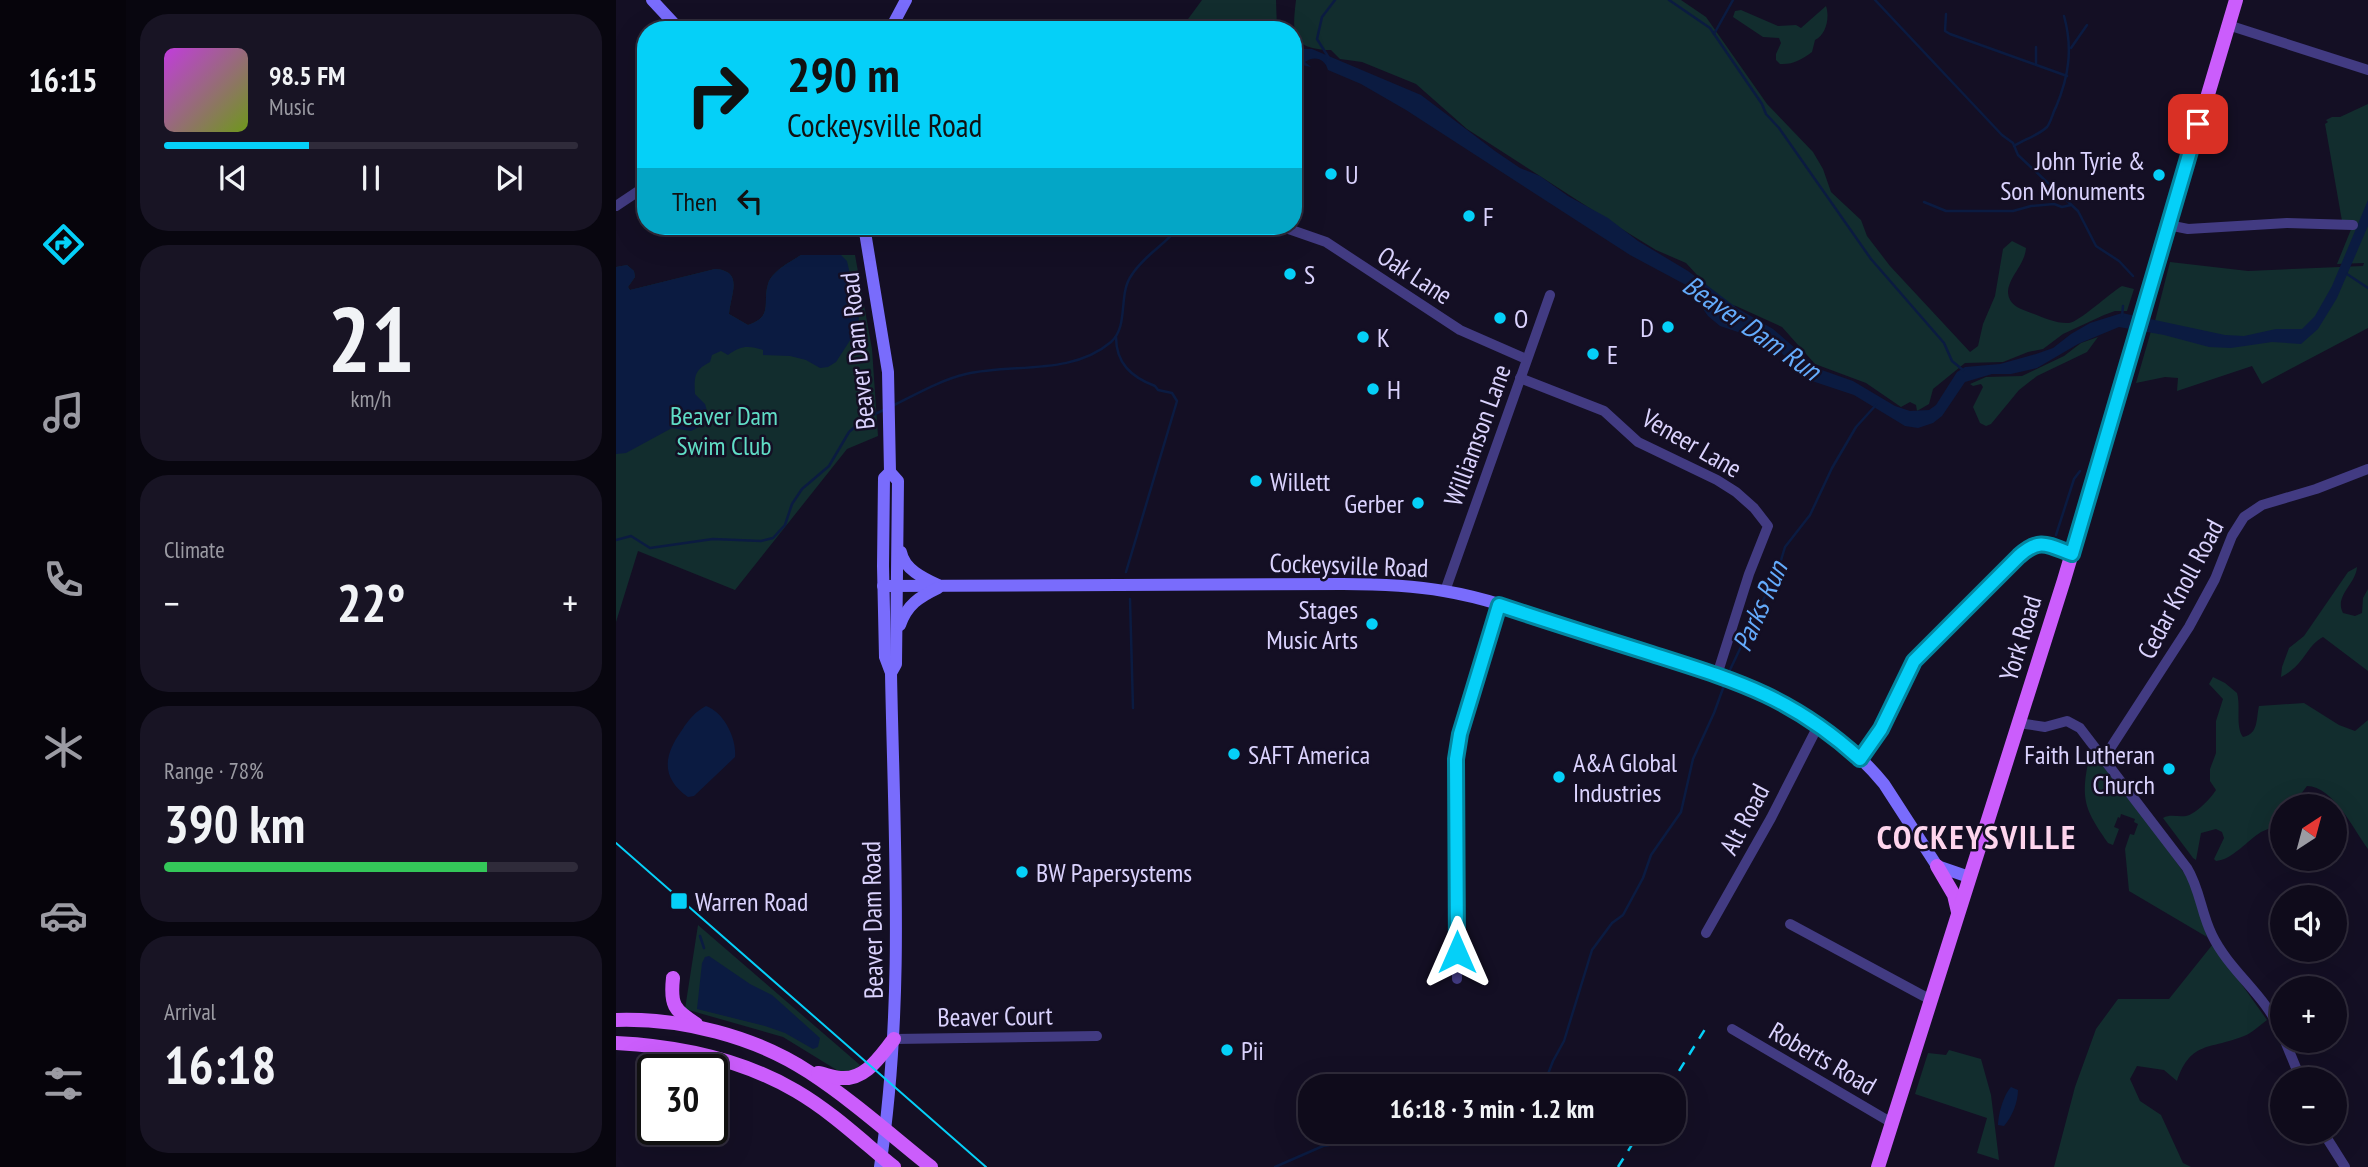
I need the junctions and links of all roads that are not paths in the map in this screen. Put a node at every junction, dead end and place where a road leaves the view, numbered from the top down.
1 (652, 0) edge
2 (906, 0) edge
3 (2236, 0) edge
4 (672, 21) edge
5 (895, 21) edge
6 (2228, 25) junction
7 (2368, 70) edge
8 (637, 193) edge
9 (616, 206) edge
10 (2168, 225) junction
11 (2353, 225) dead end
12 (1302, 234) edge
13 (866, 235) edge
14 (1550, 295) dead end
15 (1527, 359) junction
16 (1520, 378) junction
17 (2368, 469) edge
18 (890, 472) junction
19 (898, 534) junction
20 (2072, 554) junction
21 (883, 586) junction
22 (898, 586) junction
23 (941, 586) junction
24 (1445, 591) junction
25 (1499, 605) junction
26 (896, 639) junction
27 (891, 673) junction
28 (1724, 677) junction
29 (2019, 723) junction
30 (1819, 724) junction
31 (2104, 758) junction
32 (1860, 759) junction
33 (1937, 866) junction
34 (1969, 877) junction
35 (1958, 914) junction
36 (1790, 924) dead end
37 (1706, 933) dead end
38 (673, 978) dead end
39 (1457, 979) dead end
40 (1931, 1000) junction
41 (2270, 1013) edge
42 (616, 1020) edge
43 (704, 1029) junction
44 (1732, 1029) dead end
45 (616, 1034) edge
46 (1097, 1036) dead end
47 (894, 1039) junction
48 (616, 1043) edge
49 (679, 1049) junction
50 (807, 1070) junction
51 (1892, 1123) junction
52 (885, 1130) junction
53 (2331, 1144) edge
54 (880, 1162) edge
55 (894, 1167) edge
56 (930, 1167) edge
57 (1878, 1167) edge
58 (2345, 1167) edge

1 - 4 main road
2 - 5 main road
3 - 6 main road, York Road
6 - 7 street
6 - 10 main road, York Road
8 - 9 street
10 - 11 street
10 - 20 main road, York Road
12 - 15 street, Oak Lane
13 - 18 main road, Beaver Dam Road
14 - 15 street, Williamson Lane
15 - 16 street, Williamson Lane
16 - 24 street, Williamson Lane
16 - 28 street, Veneer Lane
17 - 31 street, Cedar Knoll Road
18 - 19 main road, Beaver Dam Road
18 - 21 main road, Beaver Dam Road
19 - 22 main road, Beaver Dam Road
19 - 23 main road
20 - 29 main road, York Road
20 - 32 street
21 - 22 main road, Cockeysville Road
21 - 27 main road, Beaver Dam Road
22 - 23 main road, Cockeysville Road
22 - 26 main road, Beaver Dam Road
23 - 24 main road, Cockeysville Road
23 - 26 main road
24 - 25 main road, Cockeysville Road
25 - 28 main road, Cockeysville Road
25 - 39 street
26 - 27 main road, Beaver Dam Road
27 - 47 main road, Beaver Dam Road
28 - 30 main road, Cockeysville Road
29 - 31 street
29 - 34 main road, York Road
30 - 32 main road, Cockeysville Road
30 - 37 street, Alt Road
31 - 41 street
32 - 33 main road, Cockeysville Road
33 - 34 main road
33 - 35 main road
34 - 35 main road, York Road
35 - 40 main road, York Road
36 - 40 street
38 - 43 main road
40 - 51 main road, York Road
42 - 43 main road
43 - 50 main road
44 - 51 street, Roberts Road
45 - 49 main road
46 - 47 street, Beaver Court
47 - 50 main road
47 - 52 main road, Beaver Dam Road
48 - 49 main road
49 - 54 main road
50 - 52 main road
51 - 57 main road, York Road
52 - 54 main road, Beaver Dam Road
52 - 56 main road
53 - 58 street
54 - 55 main road

